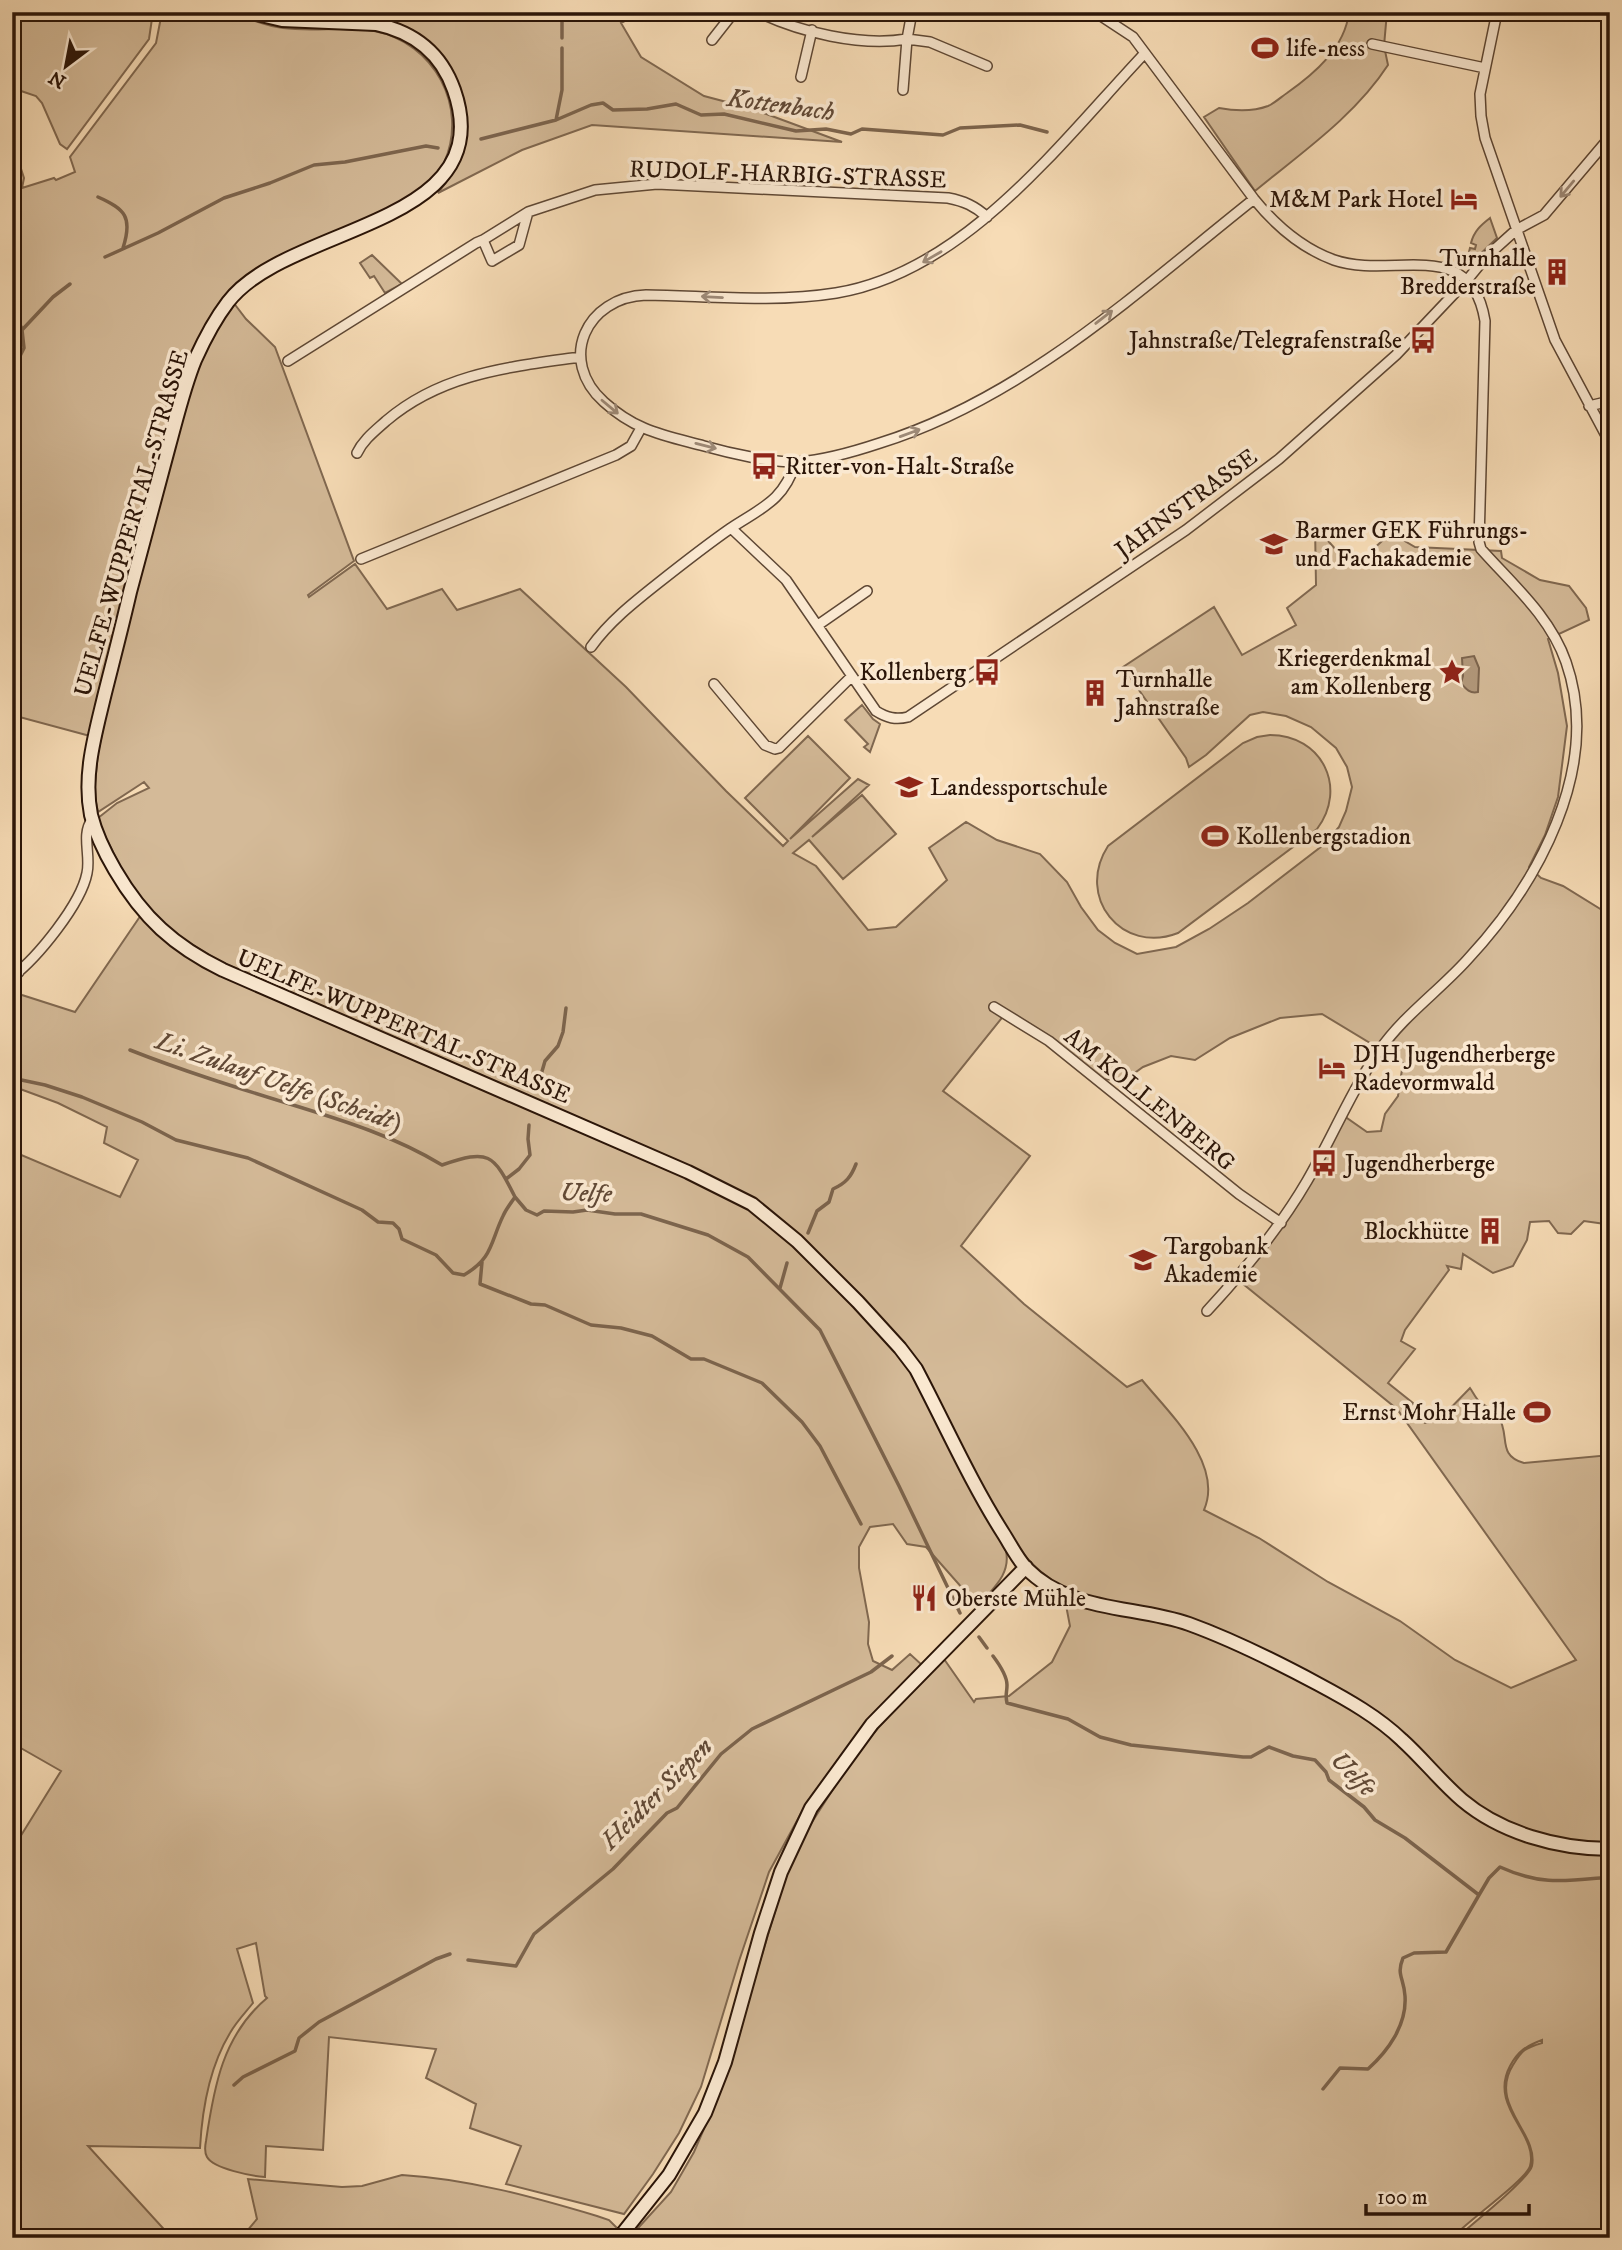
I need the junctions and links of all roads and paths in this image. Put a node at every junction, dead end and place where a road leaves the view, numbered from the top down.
1 (249, 12) edge
2 (734, 12) edge
3 (758, 12) edge
4 (912, 12) edge
5 (1095, 12) edge
6 (1497, 12) edge
7 (812, 30) junction
8 (907, 39) junction
9 (712, 40) dead end
10 (1372, 44) dead end
11 (1145, 52) junction
12 (987, 66) dead end
13 (1485, 68) junction
14 (801, 77) dead end
15 (903, 90) dead end
16 (1610, 137) edge
17 (1254, 199) junction
18 (528, 212) junction
19 (986, 216) junction
20 (1516, 230) junction
21 (483, 240) junction
22 (1468, 279) junction
23 (580, 357) junction
24 (288, 361) dead end
25 (1610, 401) edge
26 (1589, 406) junction
27 (640, 428) junction
28 (1610, 443) edge
29 (356, 453) dead end
30 (796, 462) junction
31 (731, 528) junction
32 (361, 559) dead end
33 (867, 590) dead end
34 (818, 625) junction
35 (591, 647) dead end
36 (852, 676) junction
37 (714, 684) dead end
38 (92, 820) junction
39 (12, 962) edge
40 (16, 974) edge
41 (994, 1007) dead end
42 (1281, 1223) junction
43 (1207, 1311) dead end
44 (1026, 1567) junction
45 (1610, 1849) edge
46 (619, 2238) edge

1 - 38 main road, UELFE-WUPPERTAL-STRASSE
2 - 9 street
3 - 7 street
4 - 8 street
5 - 11 street
6 - 13 street
7 - 8 street
7 - 14 street
8 - 12 street
8 - 15 street
10 - 13 street
11 - 17 street
11 - 19 street
13 - 20 street
16 -> 20 street, JAHNSTRASSE
17 - 22 street
30 -> 17 street
18 - 19 street, RUDOLF-HARBIG-STRASSE
18 - 21 street, RUDOLF-HARBIG-STRASSE
18 - 21 street
19 -> 23 street
20 - 22 street, JAHNSTRASSE
20 - 26 street
21 - 24 street
22 - 36 street, JAHNSTRASSE
22 - 42 street
23 -> 27 street
23 - 29 street
25 - 26 street
26 - 28 street
27 -> 30 street
27 - 32 street
30 - 31 street
31 - 34 street
31 - 35 street
33 - 34 street
34 - 36 street
36 - 37 street
38 - 40 street
38 - 44 main road, UELFE-WUPPERTAL-STRASSE
39 - 40 street
41 - 42 street, AM KOLLENBERG
42 - 43 street
44 - 45 main road, UELFE-WUPPERTAL-STRASSE
44 - 46 main road

